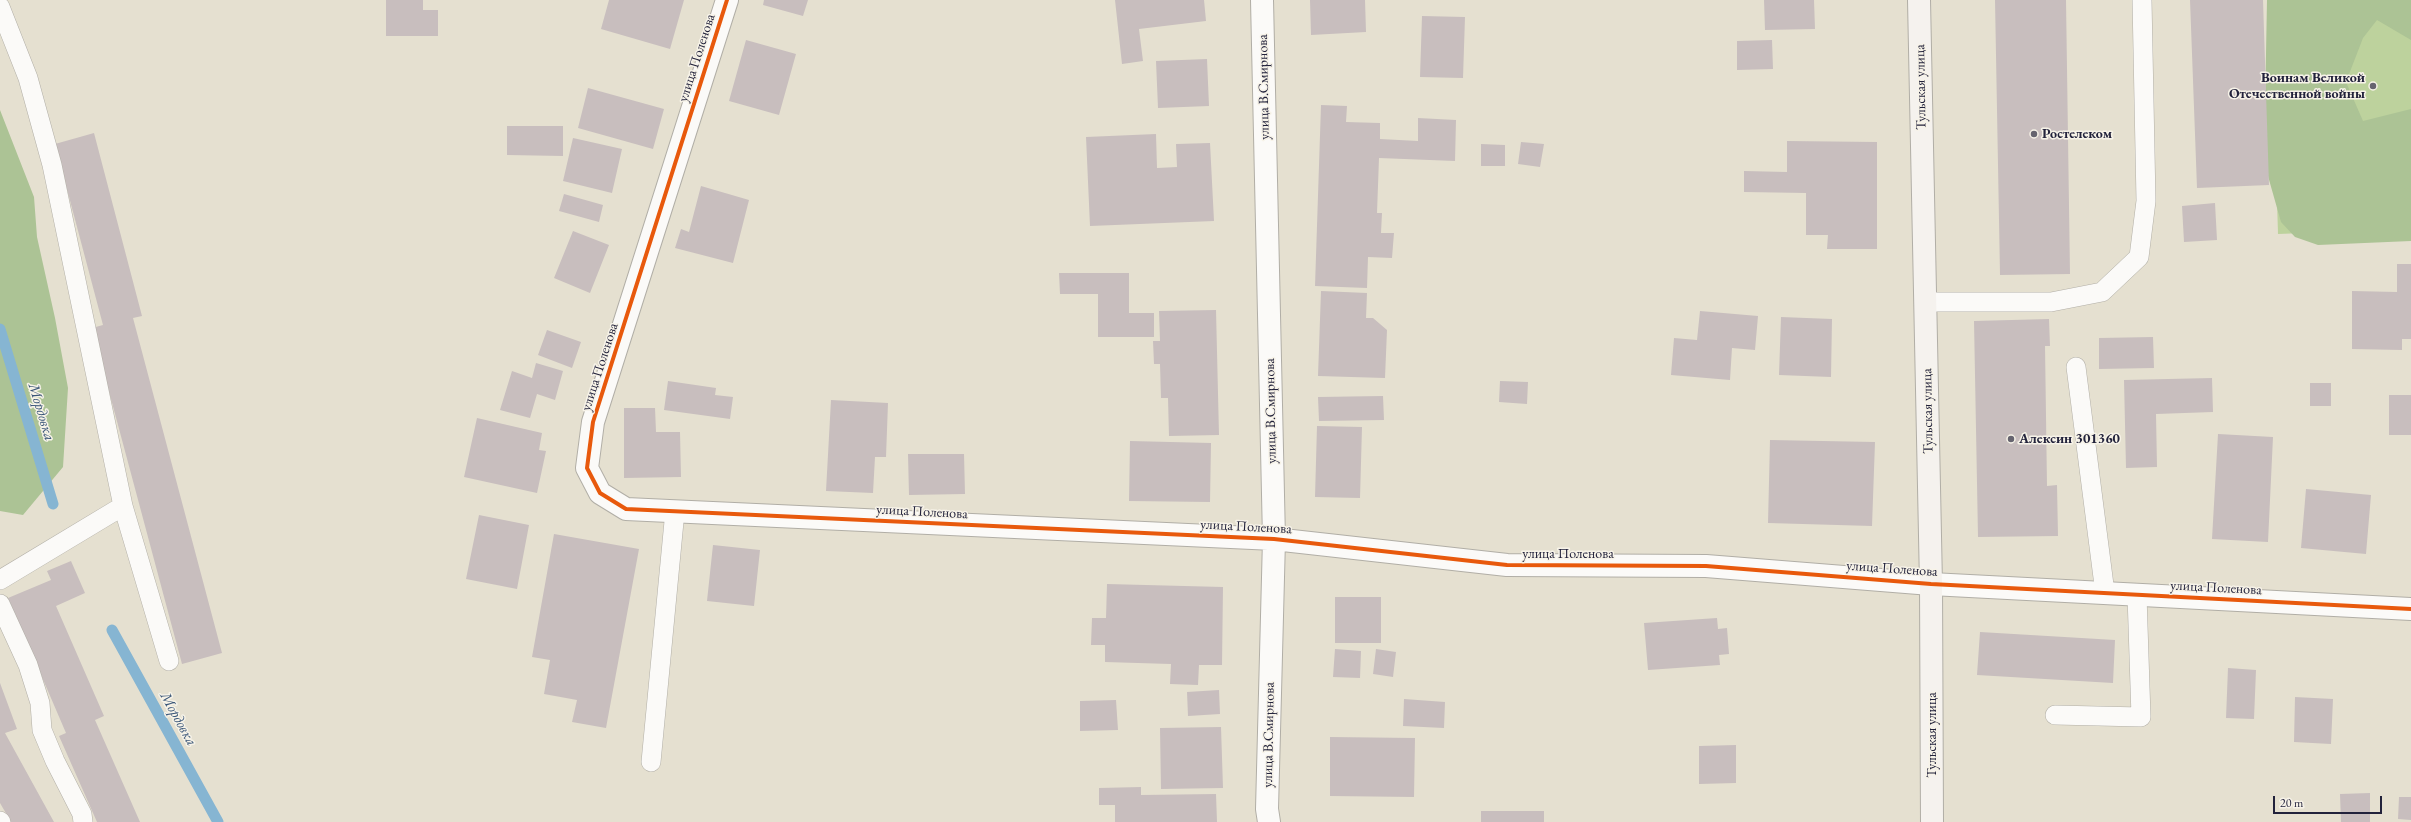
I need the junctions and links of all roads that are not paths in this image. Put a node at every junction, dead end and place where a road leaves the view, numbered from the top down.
1 (727, 0) edge
2 (1262, 0) edge
3 (1919, 0) edge
4 (2142, 0) edge
5 (0, 7) edge
6 (1925, 302) junction
7 (2076, 367) dead end
8 (123, 506) junction
9 (675, 511) junction
10 (1274, 539) junction
11 (0, 580) edge
12 (1931, 584) junction
13 (2105, 593) junction
14 (2137, 595) junction
15 (0, 604) edge
16 (2411, 609) edge
17 (169, 661) dead end
18 (2055, 715) dead end
19 (651, 762) dead end
20 (83, 822) edge
21 (1269, 822) edge
22 (1932, 822) edge

1 - 9 street, улица Поленова
2 - 10 street, улица В.Смирнова
3 - 6 main road, Тульская улица
4 - 6 lane
5 - 8 lane
6 - 12 main road, Тульская улица
7 - 13 lane
8 - 11 lane
8 - 17 lane
9 - 10 street, улица Поленова
9 - 19 lane
10 - 12 street, улица Поленова
10 - 21 street, улица В.Смирнова
12 - 13 street, улица Поленова
12 - 22 main road, Тульская улица
13 - 14 street, улица Поленова
14 - 16 street, улица Поленова
14 - 18 lane
15 - 20 lane

